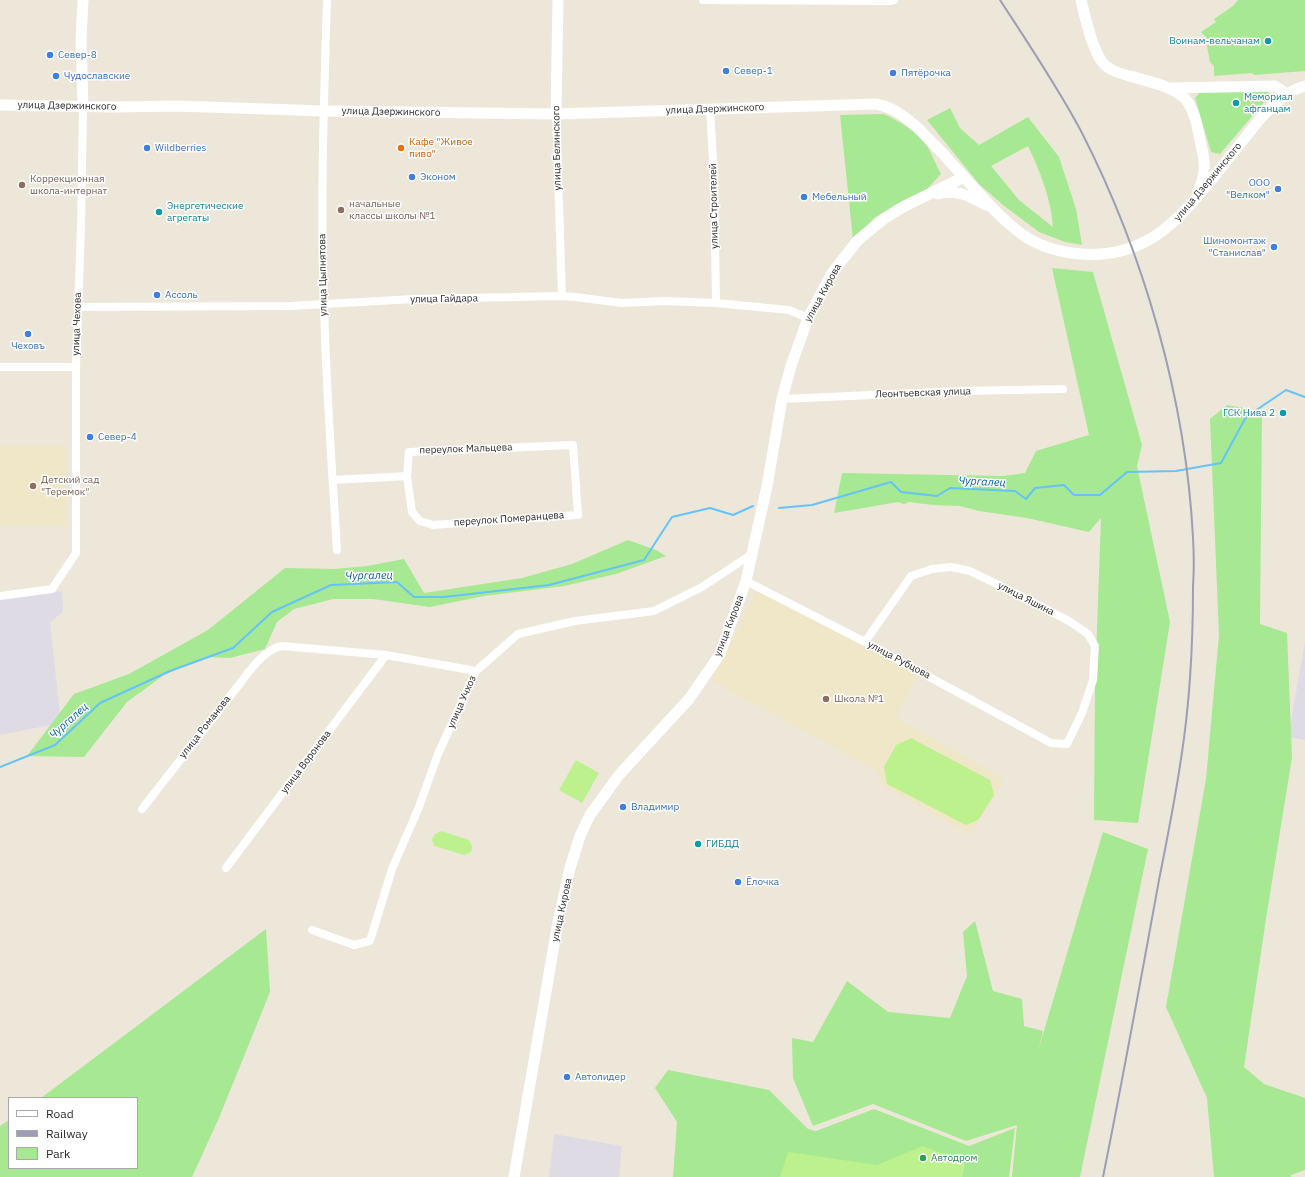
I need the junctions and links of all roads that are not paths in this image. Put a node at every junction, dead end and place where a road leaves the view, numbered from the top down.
1 (83, 0) edge
2 (327, 0) edge
3 (558, 0) edge
4 (702, 0) edge
5 (894, 0) edge
6 (1082, 0) edge
7 (1305, 86) edge
8 (1169, 88) junction
9 (1287, 94) junction
10 (0, 105) edge
11 (83, 106) junction
12 (710, 110) junction
13 (324, 111) junction
14 (556, 114) junction
15 (948, 159) junction
16 (964, 177) junction
17 (942, 188) junction
18 (924, 197) junction
19 (1190, 206) junction
20 (993, 209) junction
21 (562, 296) junction
22 (716, 302) junction
23 (324, 304) junction
24 (78, 307) junction
25 (808, 318) junction
26 (0, 367) edge
27 (76, 367) junction
28 (1064, 389) dead end
29 (782, 399) junction
30 (573, 445) joint
31 (407, 476) junction
32 (333, 480) junction
33 (337, 550) dead end
34 (752, 554) junction
35 (746, 581) junction
36 (0, 596) edge
37 (865, 642) junction
38 (386, 655) junction
39 (476, 671) junction
40 (1051, 743) joint
41 (142, 809) dead end
42 (226, 868) dead end
43 (312, 930) dead end
44 (514, 1177) edge

1 - 11 main road, улица Чехова
2 - 13 street, улица Цыпнятова
3 - 14 main road, улица Белинского
4 - 5 street
6 - 8 main road
7 - 9 main road, улица Дзержинского
8 - 9 main road
8 - 19 main road
9 - 19 main road, улица Дзержинского
10 - 11 main road, улица Дзержинского
11 - 13 main road, улица Дзержинского
11 - 24 street, улица Чехова
12 - 14 main road, улица Дзержинского
12 - 15 main road, улица Дзержинского
12 - 22 street, улица Строителей
13 - 14 main road, улица Дзержинского
13 - 23 street, улица Цыпнятова
14 - 21 street, улица Белинского
15 - 16 main road, улица Дзержинского
15 - 17 main road
16 - 17 main road, улица Кирова
16 - 20 main road, улица Дзержинского
17 - 18 main road, улица Кирова
18 - 20 main road
18 - 25 main road, улица Кирова
19 - 20 main road, улица Дзержинского
21 - 22 street, улица Гайдара
21 - 23 street, улица Гайдара
22 - 25 street, улица Гайдара
23 - 24 street, улица Гайдара
23 - 32 street, улица Цыпнятова
24 - 27 street, улица Чехова
25 - 29 main road, улица Кирова
26 - 27 street
27 - 36 street, улица Чехова
28 - 29 street, Леонтьевская улица
29 - 34 main road, улица Кирова
30 - 31 street, переулок Мальцева
30 - 31 street, переулок Померанцева
31 - 32 street
32 - 33 street, улица Цыпнятова
34 - 35 main road, улица Кирова
34 - 39 street, улица Учхоз
35 - 37 street, улица Рубцова
35 - 44 main road, улица Кирова
37 - 40 street, улица Рубцова
37 - 40 street, улица Яшина
38 - 39 street
38 - 41 street, улица Романова
38 - 42 street, улица Воронова
39 - 43 street, улица Учхоз

